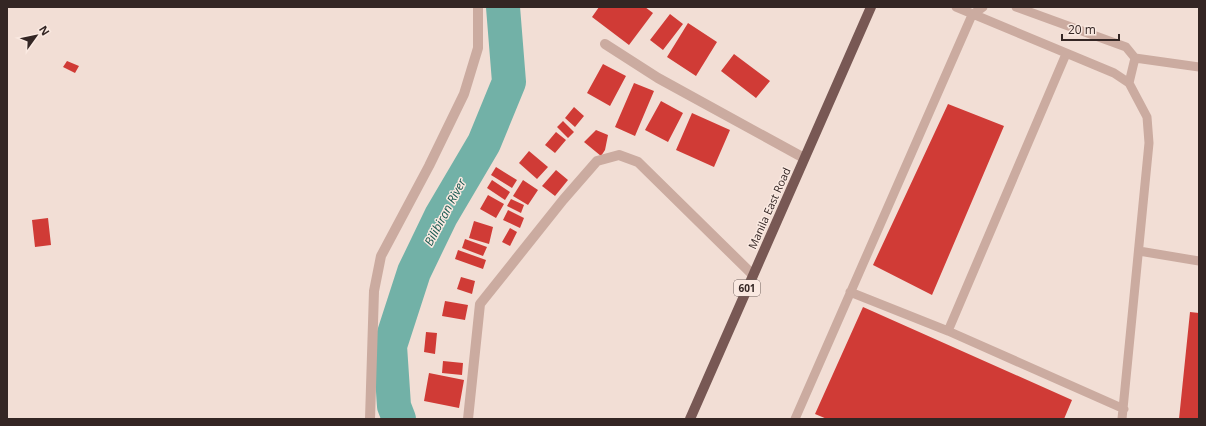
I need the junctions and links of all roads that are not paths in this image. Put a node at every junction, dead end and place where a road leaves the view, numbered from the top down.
1 (478, 7) edge
2 (871, 7) edge
3 (956, 7) edge
4 (983, 7) edge
5 (1016, 7) edge
6 (972, 14) junction
7 (604, 44) dead end
8 (1066, 54) junction
9 (1135, 58) junction
10 (1199, 67) edge
11 (1129, 82) junction
12 (804, 158) junction
13 (1139, 251) junction
14 (1199, 261) edge
15 (753, 275) junction
16 (850, 292) junction
17 (948, 331) junction
18 (1124, 409) junction
19 (370, 419) edge
20 (468, 419) edge
21 (690, 419) edge
22 (796, 419) edge
23 (1122, 419) edge

1 - 19 street
2 - 12 main road, Manila East Road / 601
3 - 6 lane
4 - 6 lane
5 - 9 lane
6 - 8 lane
6 - 16 lane
7 - 12 street
8 - 11 lane
8 - 17 lane
9 - 10 lane
9 - 11 lane
11 - 13 lane
12 - 15 main road, Manila East Road / 601
13 - 14 lane
13 - 18 lane
15 - 20 street
15 - 21 main road, Manila East Road / 601
16 - 17 lane
16 - 22 lane
17 - 18 lane
18 - 23 lane

